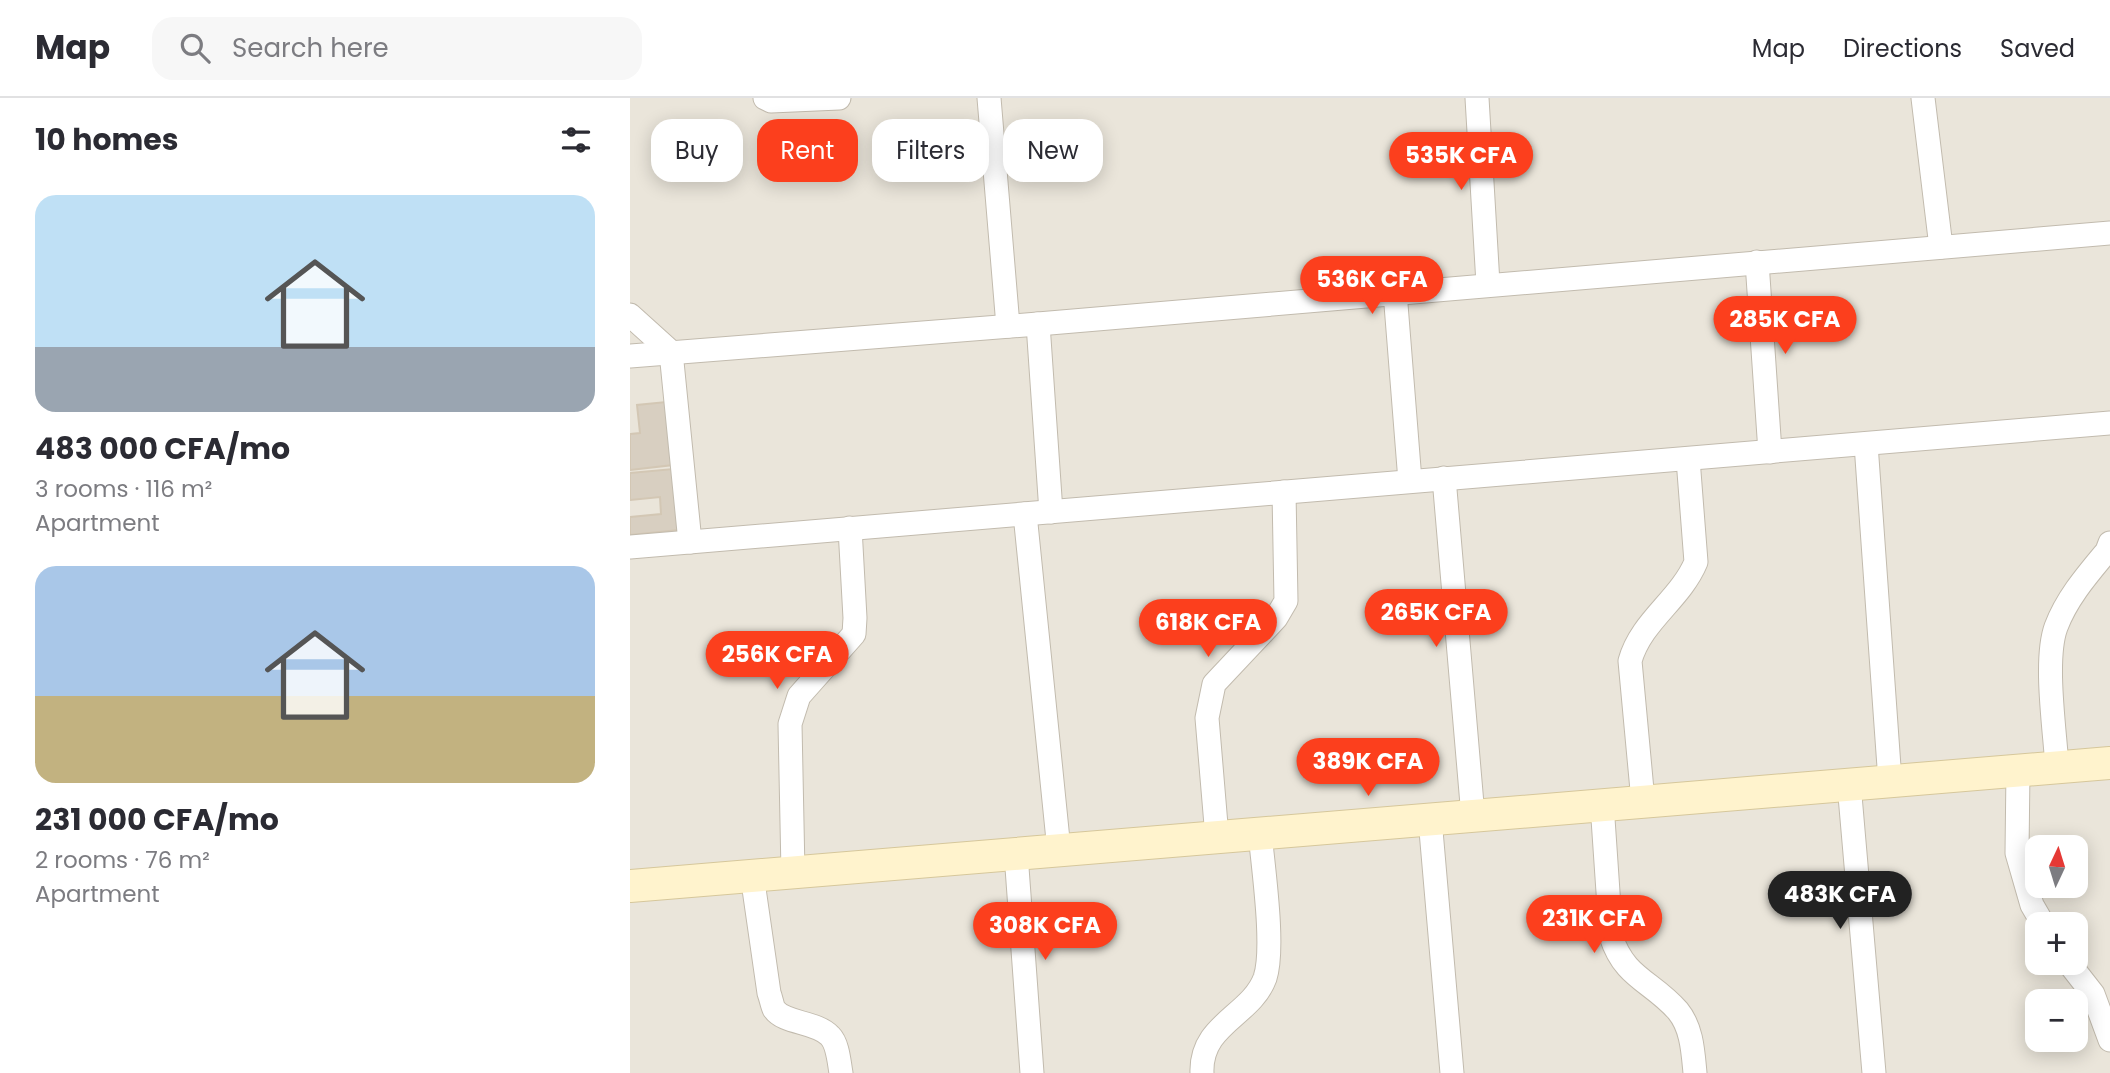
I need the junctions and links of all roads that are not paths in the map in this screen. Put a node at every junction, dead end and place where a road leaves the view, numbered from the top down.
1 (765, 98) edge
2 (839, 98) edge
3 (989, 98) edge
4 (1478, 98) edge
5 (1923, 98) edge
6 (2110, 233) edge
7 (1941, 247) junction
8 (1757, 262) junction
9 (1488, 284) junction
10 (1395, 292) junction
11 (630, 315) edge
12 (1038, 324) junction
13 (1008, 326) junction
14 (671, 352) junction
15 (630, 356) edge
16 (2110, 422) edge
17 (1866, 444) junction
18 (1770, 452) junction
19 (1688, 459) junction
20 (1444, 478) junction
21 (1410, 481) junction
22 (1284, 492) junction
23 (1051, 512) junction
24 (1025, 514) junction
25 (850, 528) junction
26 (690, 542) junction
27 (2110, 543) edge
28 (630, 547) edge
29 (2110, 763) edge
30 (2057, 767) junction
31 (2018, 770) junction
32 (1890, 781) junction
33 (1849, 784) junction
34 (1643, 801) junction
35 (1602, 804) junction
36 (1473, 816) junction
37 (1430, 819) junction
38 (1261, 833) junction
39 (1217, 837) junction
40 (1059, 850) junction
41 (1016, 854) junction
42 (793, 872) junction
43 (752, 876) junction
44 (630, 886) edge
45 (2036, 912) edge
46 (2078, 975) edge
47 (2110, 1040) edge
48 (841, 1073) edge
49 (1032, 1073) edge
50 (1202, 1073) edge
51 (1452, 1073) edge
52 (1695, 1073) edge
53 (1874, 1073) edge

1 - 2 street
3 - 13 street
4 - 9 street
5 - 7 street
6 - 7 street
7 - 8 street
8 - 9 street
8 - 18 street
9 - 10 street
10 - 12 street
10 - 21 street
11 - 14 street
12 - 13 street
12 - 23 street
13 - 14 street
14 - 15 street
14 - 26 street
16 - 17 street
17 - 18 street
17 - 32 street
18 - 19 street
19 - 20 street
19 - 34 street
20 - 21 street
20 - 36 street
21 - 22 street
22 - 23 street
22 - 39 street
23 - 24 street
24 - 25 street
24 - 40 street
25 - 26 street
25 - 42 street
26 - 28 street
27 - 30 street
29 - 30 main road
30 - 31 main road
31 - 32 main road
31 - 45 street
32 - 33 main road
33 - 34 main road
33 - 53 street
34 - 35 main road
35 - 36 main road
35 - 52 street
36 - 37 main road
37 - 38 main road
37 - 51 street
38 - 39 main road
38 - 50 street
39 - 40 main road
40 - 41 main road
41 - 42 main road
41 - 49 street
42 - 43 main road
43 - 44 main road
43 - 48 street
46 - 47 street

